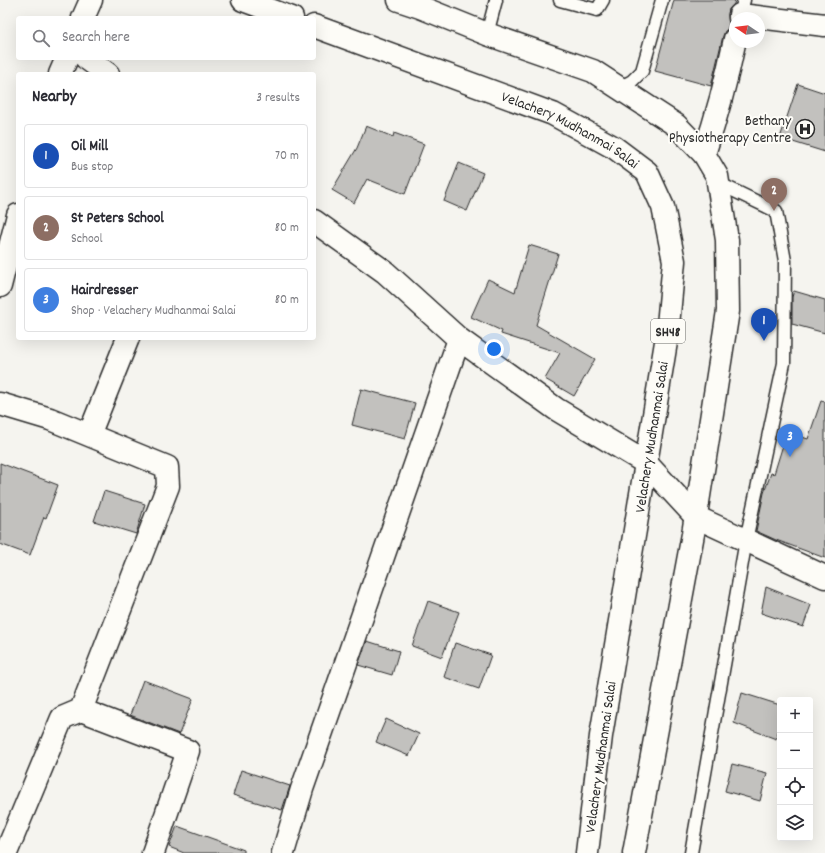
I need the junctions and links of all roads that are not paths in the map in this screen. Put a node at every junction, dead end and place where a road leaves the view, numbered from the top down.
1 (91, 0) edge
2 (243, 0) edge
3 (399, 0) edge
4 (496, 0) edge
5 (560, 0) edge
6 (603, 0) edge
7 (662, 0) edge
8 (421, 4) edge
9 (741, 11) edge
10 (84, 16) edge
11 (287, 16) edge
12 (825, 25) edge
13 (316, 27) edge
14 (487, 34) junction
15 (733, 48) edge
16 (66, 60) edge
17 (89, 60) edge
18 (61, 72) edge
19 (105, 72) edge
20 (619, 88) junction
21 (704, 154) junction
22 (718, 184) junction
23 (316, 222) edge
24 (16, 223) edge
25 (0, 286) edge
26 (459, 339) junction
27 (127, 340) edge
28 (0, 404) edge
29 (89, 435) junction
30 (646, 463) junction
31 (696, 517) junction
32 (746, 540) junction
33 (825, 577) edge
34 (81, 710) junction
35 (6, 853) edge
36 (152, 853) edge
37 (284, 853) edge
38 (587, 853) edge
39 (634, 853) edge
40 (691, 853) edge

1 - 10 street
2 - 11 street
3 - 8 street
4 - 14 lane
5 - 6 lane
7 - 20 lane
8 - 14 street
9 - 12 street
13 - 30 street, Velachery Mudhanmai Salai / SH48
14 - 20 street
15 - 21 street
16 - 18 street
17 - 19 street
20 - 21 street
21 - 22 street
22 - 31 street
22 - 32 lane
23 - 26 street
24 - 25 street
26 - 30 street
26 - 37 street
27 - 29 street
28 - 29 street
29 - 34 street
30 - 31 street
30 - 38 street, Velachery Mudhanmai Salai / SH48
31 - 32 street
31 - 39 street
32 - 33 street
32 - 40 lane
34 - 35 street
34 - 36 street

